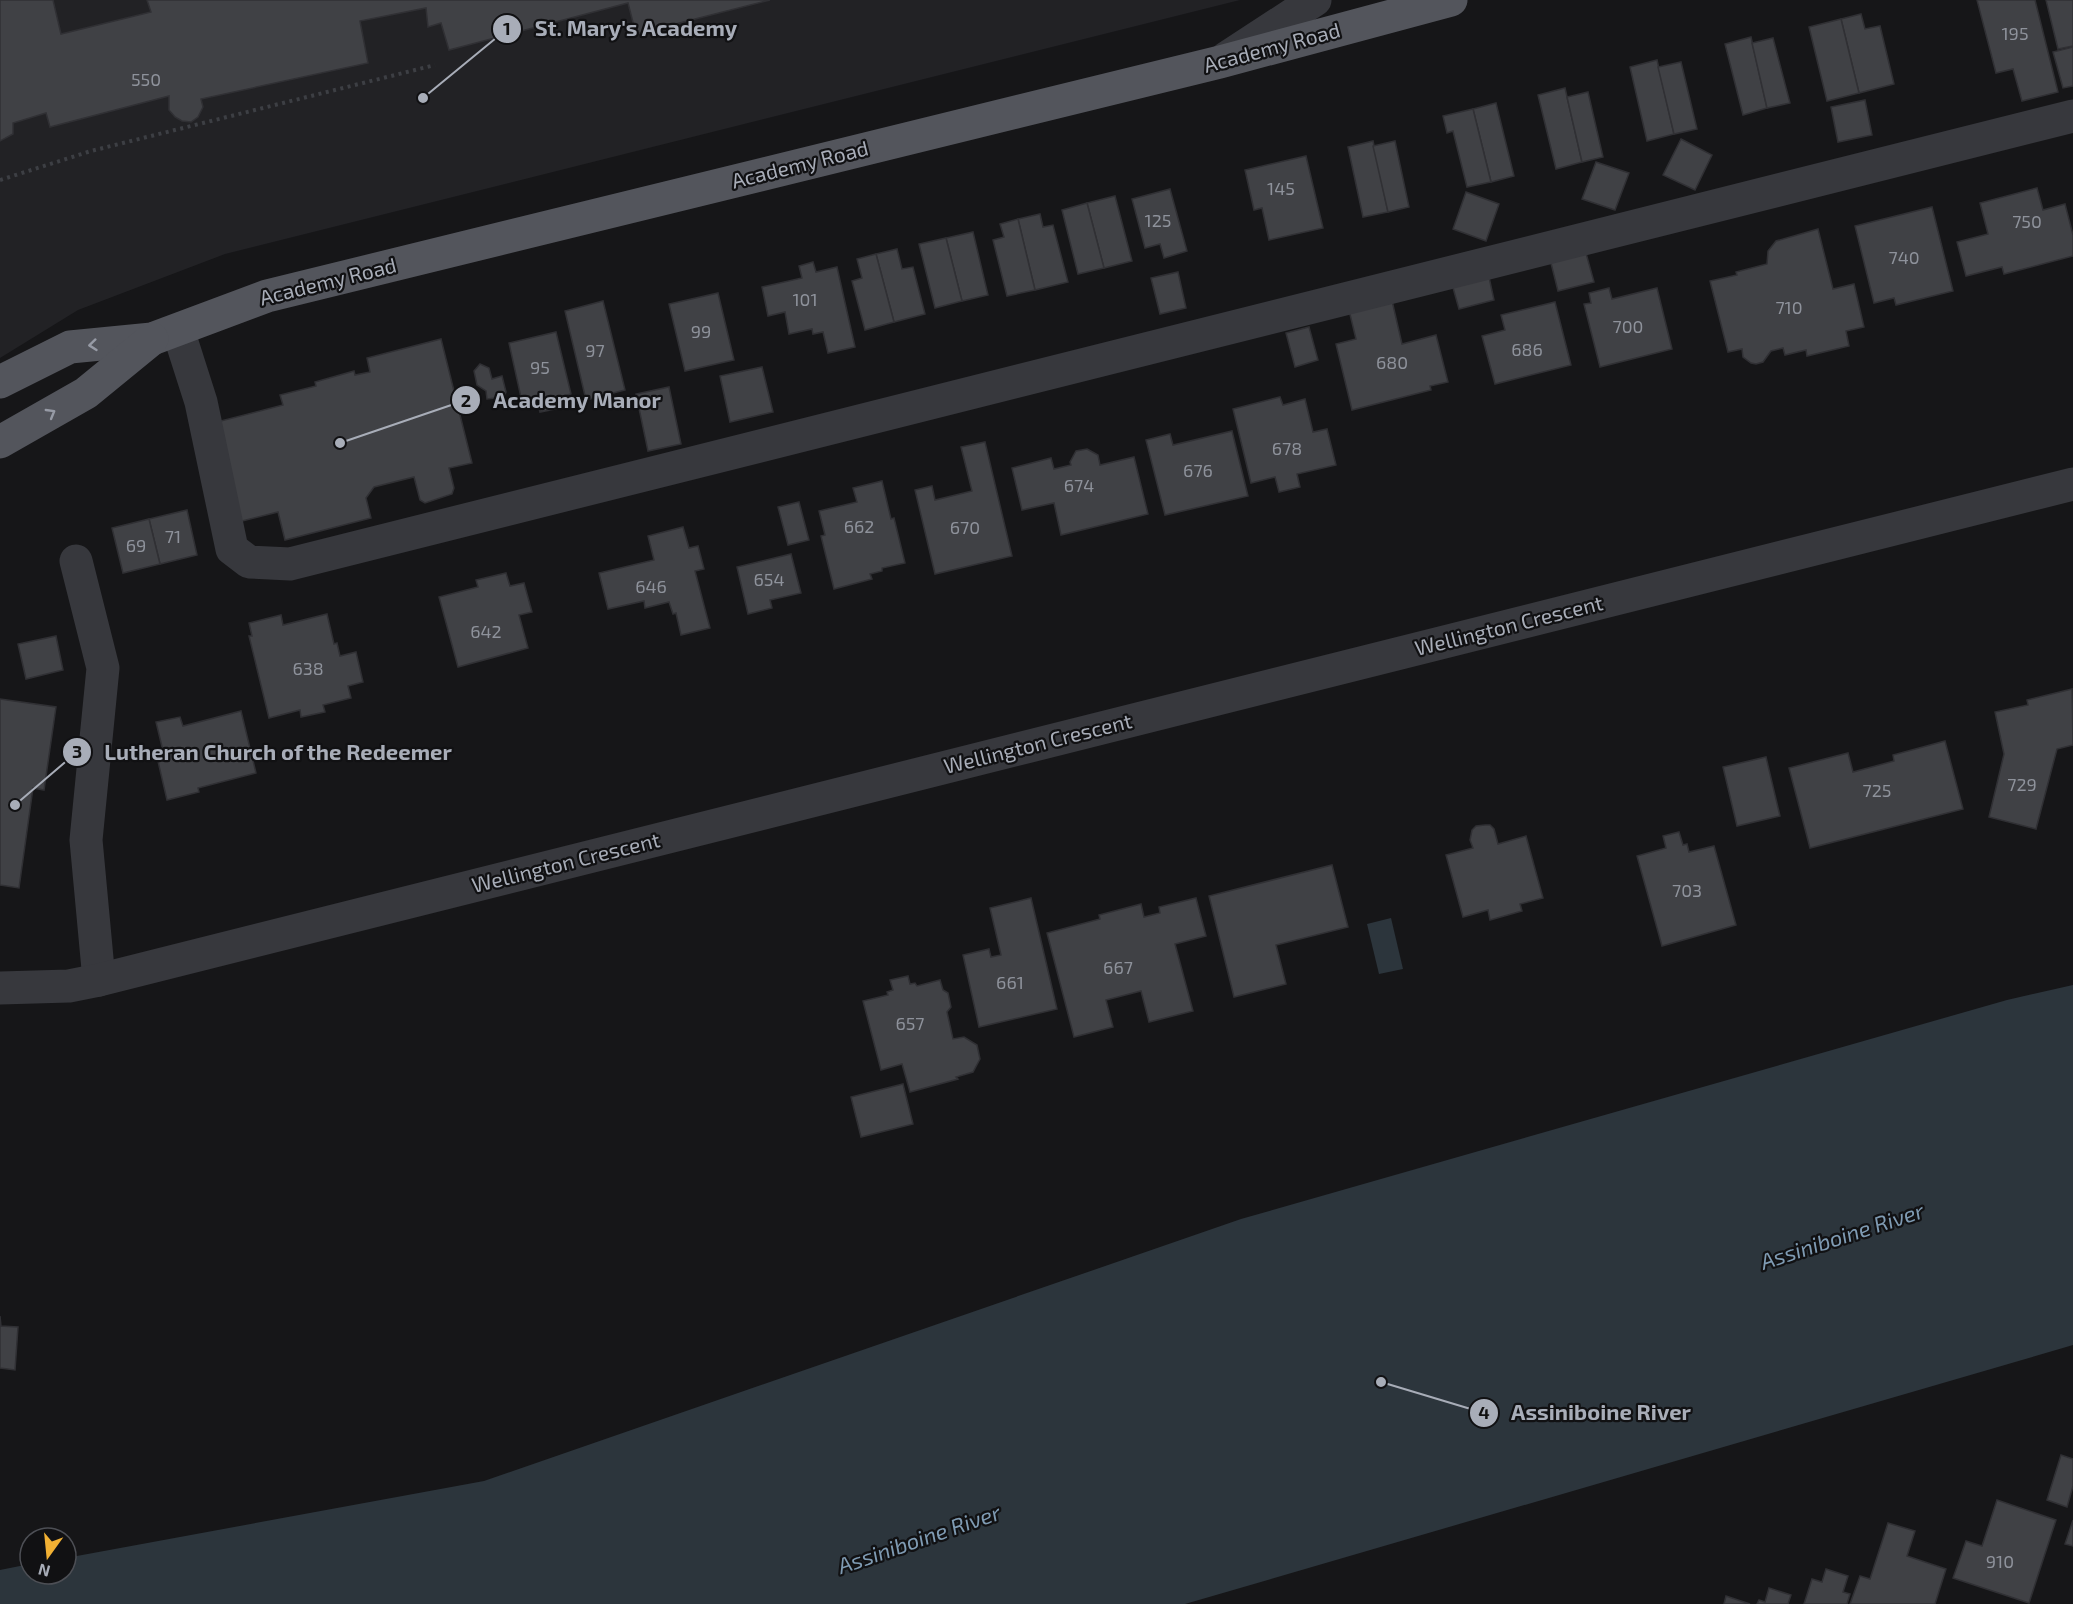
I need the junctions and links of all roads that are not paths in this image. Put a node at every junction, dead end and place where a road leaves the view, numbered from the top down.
1 (1315, 0) edge
2 (1451, 0) edge
3 (1220, 62) junction
4 (2073, 116) edge
5 (165, 334) junction
6 (0, 382) edge
7 (0, 442) edge
8 (2073, 484) edge
9 (76, 561) dead end
10 (99, 980) junction
11 (0, 988) edge

1 - 3 street
2 - 3 main road, Academy Road
3 - 5 main road, Academy Road
4 - 5 street
5 -> 6 main road, Academy Road
7 -> 5 main road, Academy Road
8 - 10 street, Wellington Crescent
9 - 10 street
10 - 11 street, Wellington Crescent

